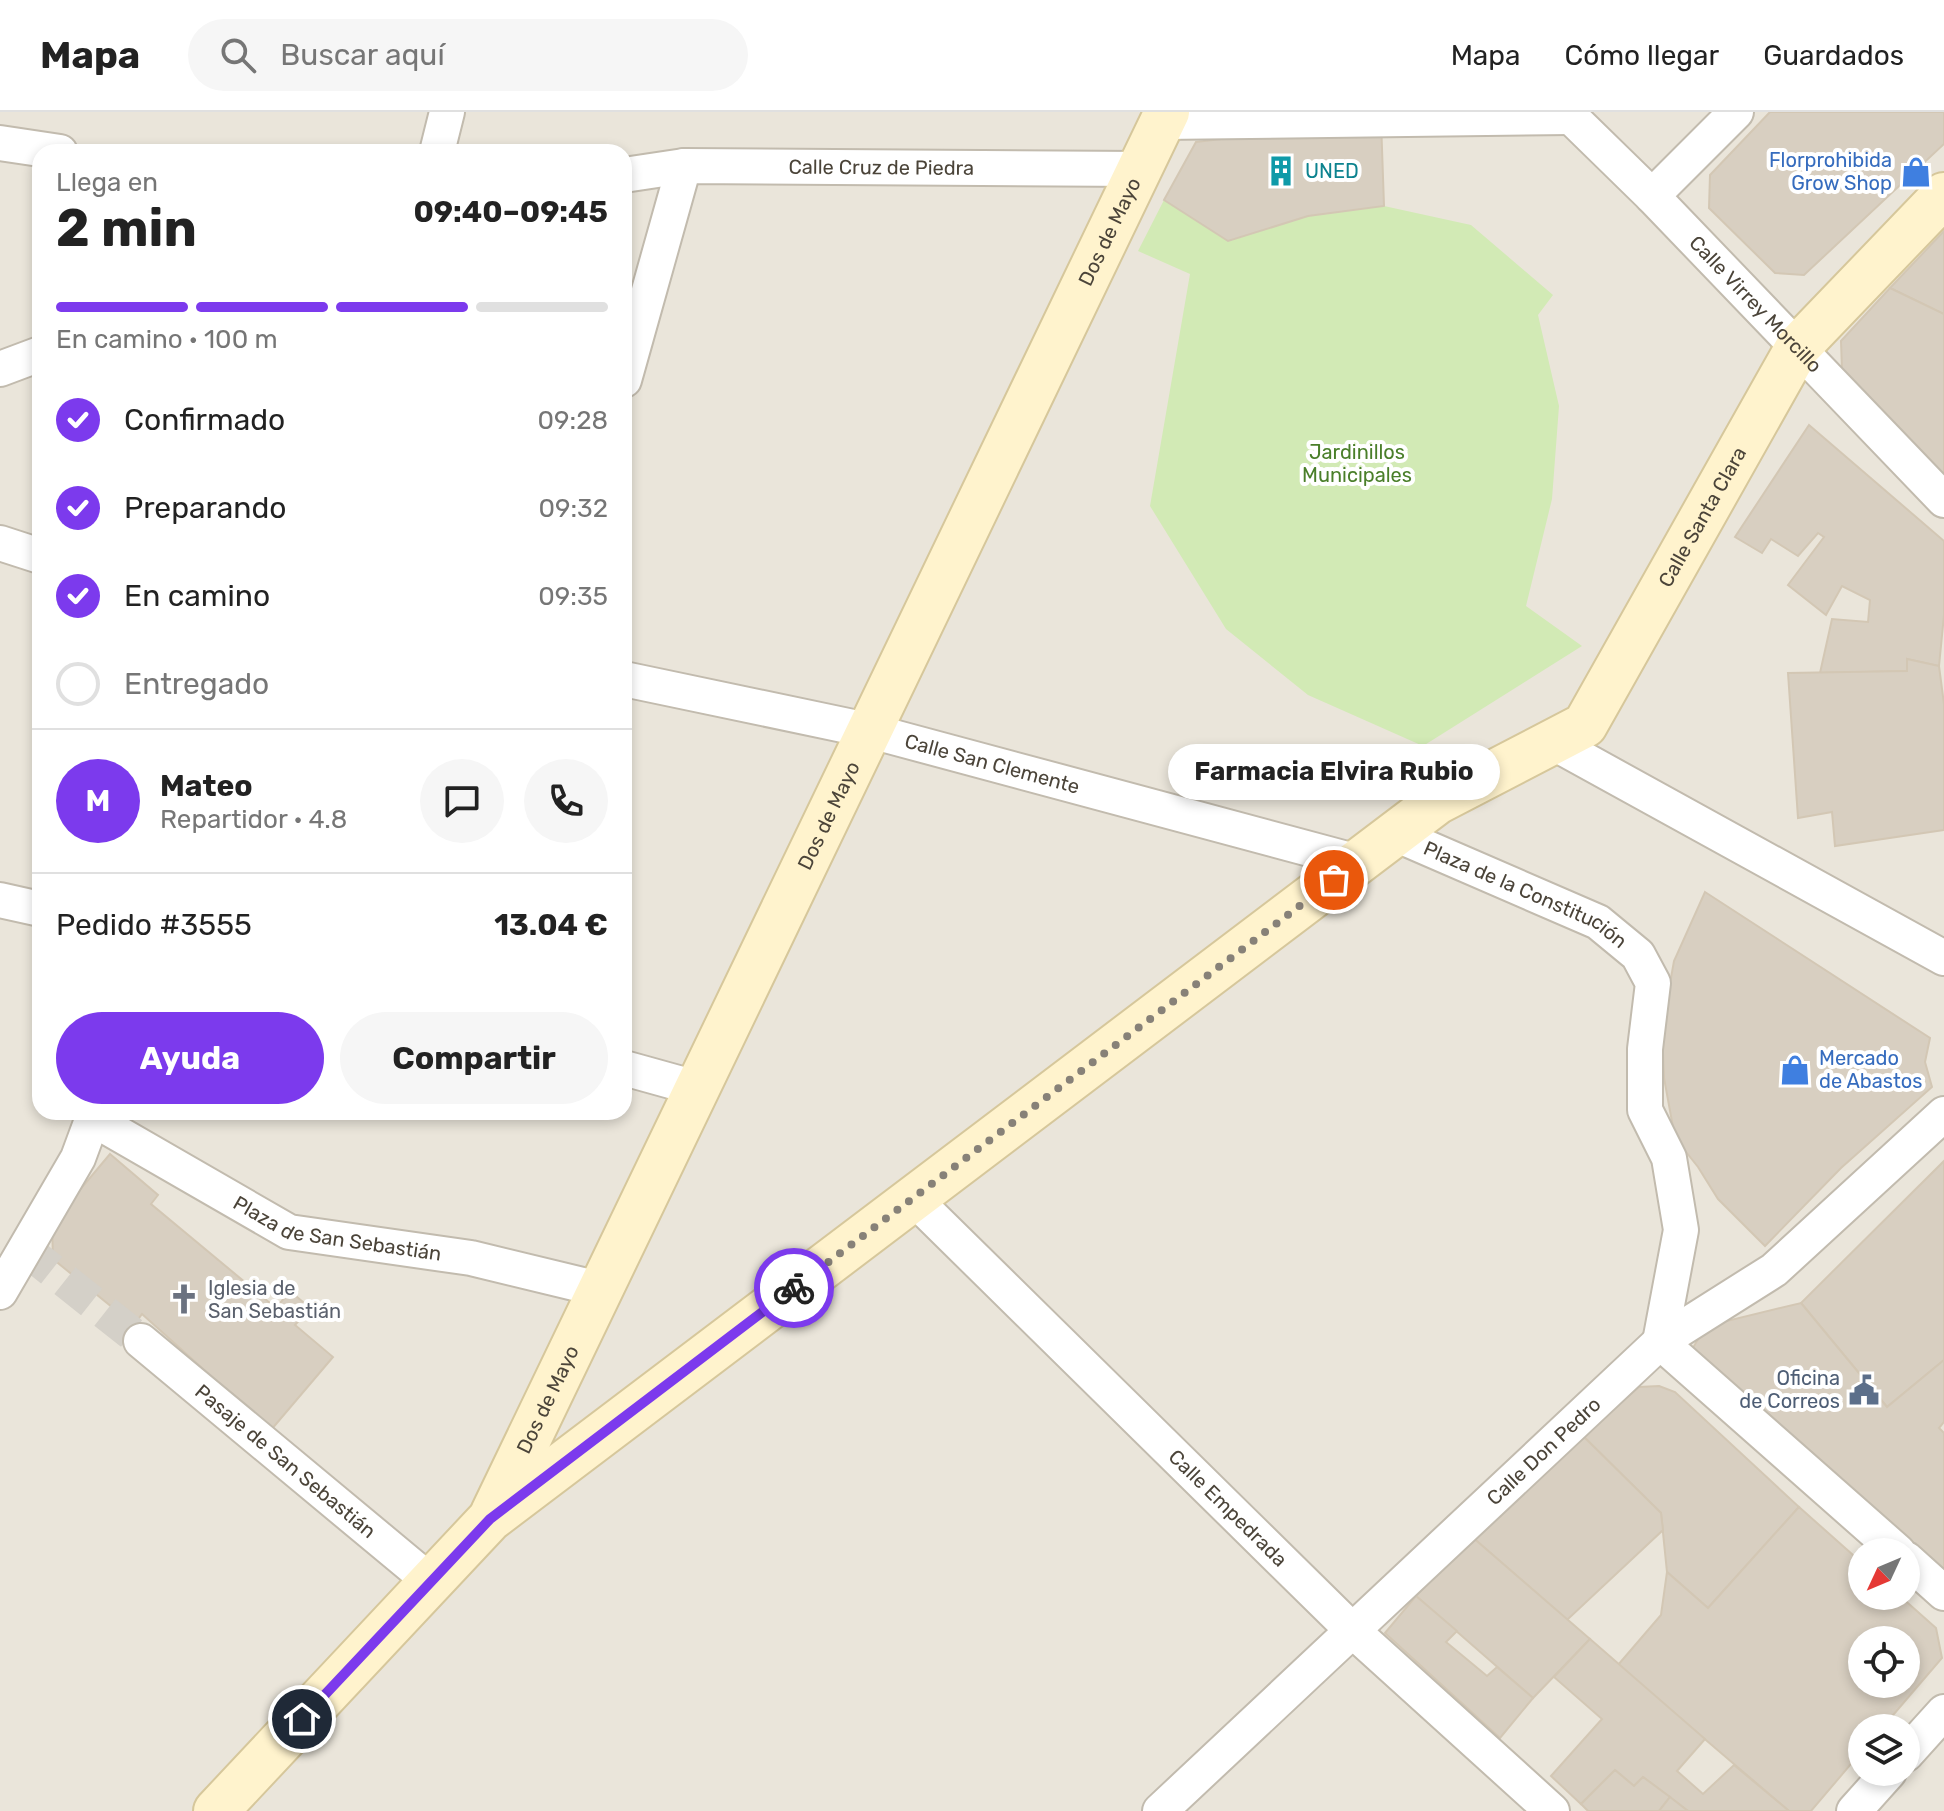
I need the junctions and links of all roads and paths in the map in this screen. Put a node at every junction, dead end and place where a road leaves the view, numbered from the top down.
1 (447, 112) edge
2 (1736, 112) edge
3 (1568, 114) edge
4 (1164, 117) edge
5 (0, 143) edge
6 (439, 144) edge
7 (32, 148) edge
8 (684, 166) junction
9 (1140, 169) junction
10 (632, 174) edge
11 (1944, 195) edge
12 (1652, 196) junction
13 (1798, 347) junction
14 (632, 351) edge
15 (32, 357) edge
16 (0, 369) edge
17 (1944, 500) edge
18 (0, 543) edge
19 (32, 553) edge
20 (632, 681) edge
21 (867, 730) junction
22 (1552, 742) junction
23 (1395, 834) junction
24 (1358, 862) junction
25 (0, 900) edge
26 (32, 907) edge
27 (1944, 958) edge
28 (632, 1070) edge
29 (696, 1088) junction
30 (1944, 1114) edge
31 (92, 1120) edge
32 (101, 1120) edge
33 (913, 1198) junction
34 (599, 1289) junction
35 (0, 1292) edge
36 (141, 1341) tunnel mouth
37 (1660, 1342) junction
38 (490, 1519) junction
39 (1882, 1538) edge
40 (1920, 1572) edge
41 (431, 1582) junction
42 (1944, 1593) edge
43 (1353, 1631) junction
44 (1944, 1712) edge
45 (1920, 1739) edge
46 (1876, 1786) edge
47 (216, 1811) edge
48 (1160, 1811) edge
49 (1552, 1811) edge
50 (1854, 1811) edge

1 - 6 street
2 - 12 street
3 - 4 street
3 - 12 street, Calle Virrey Morcillo
4 - 9 street, Dos de Mayo
5 - 7 street
8 - 9 street, Calle Cruz de Piedra
8 - 10 street, Calle Cruz de Piedra
8 - 14 street
9 - 21 street, Dos de Mayo
11 - 13 street, Calle Santa Clara
12 - 13 street, Calle Virrey Morcillo
13 - 17 street, Calle Virrey Morcillo
13 - 22 street, Calle Santa Clara
15 - 16 street
18 - 19 street
20 - 21 street, Calle San Clemente
21 - 24 street, Calle San Clemente
21 - 29 street, Dos de Mayo
22 - 23 street, Calle Santa Clara
22 - 27 street
23 - 24 street, Calle Santa Clara
23 - 37 street, Plaza de la Constitución
24 - 33 street, Calle Santa Clara
25 - 26 street
28 - 29 street
29 - 34 street, Dos de Mayo
30 - 37 street, Calle Don Pedro
31 - 35 street
32 - 34 street, Plaza de San Sebastián
33 - 38 street, Calle Santa Clara
33 - 43 street, Calle Empedrada
34 - 38 street, Dos de Mayo
36 - 41 street, Pasaje de San Sebastián
37 - 39 street
37 - 43 street, Calle Don Pedro
38 - 41 street
40 - 42 street
41 - 47 street
43 - 48 street, Calle Don Pedro
43 - 49 street, Calle Empedrada
44 - 45 street
46 - 50 street

